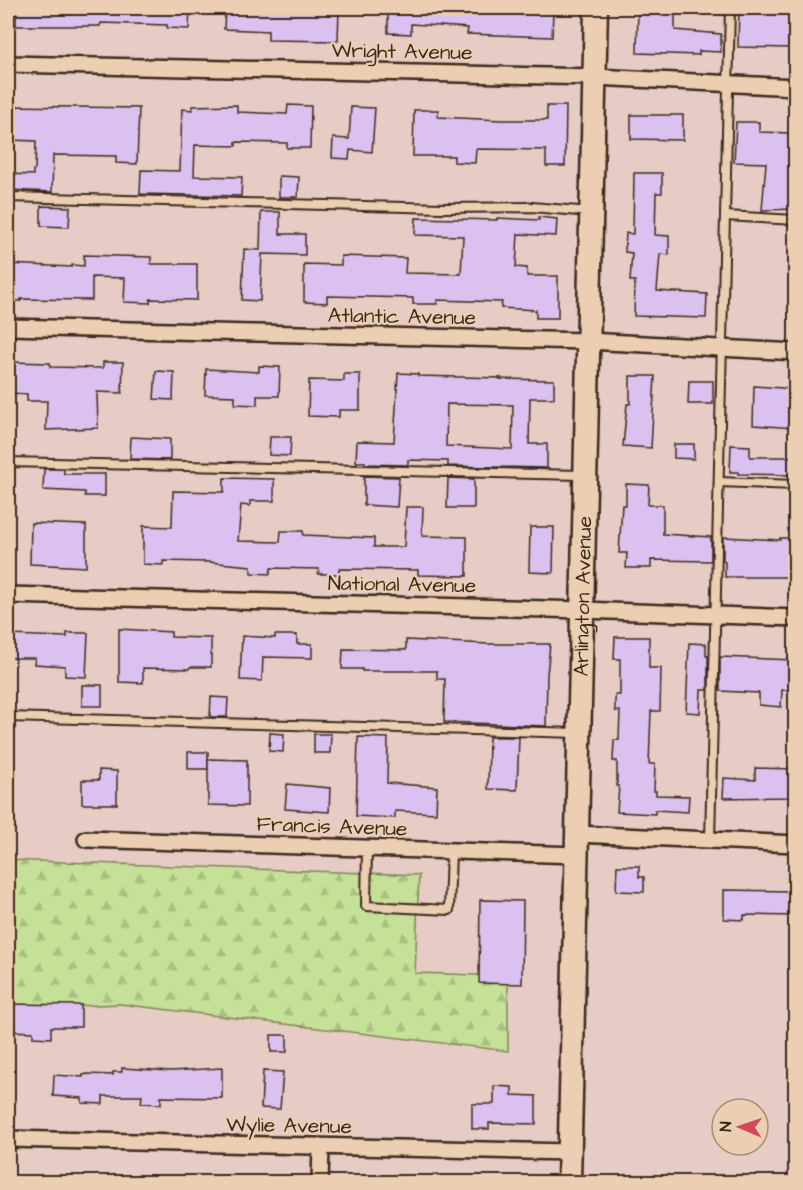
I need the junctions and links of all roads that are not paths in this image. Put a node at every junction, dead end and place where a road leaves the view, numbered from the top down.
1 (596, 8) edge
2 (730, 8) edge
3 (8, 64) edge
4 (595, 77) junction
5 (729, 83) junction
6 (795, 87) edge
7 (8, 197) edge
8 (592, 212) junction
9 (725, 216) junction
10 (795, 220) edge
11 (8, 327) edge
12 (588, 341) junction
13 (722, 348) junction
14 (795, 352) edge
15 (8, 462) edge
16 (585, 475) junction
17 (719, 482) junction
18 (795, 485) edge
19 (8, 595) edge
20 (583, 610) junction
21 (716, 615) junction
22 (795, 618) edge
23 (8, 717) edge
24 (580, 733) junction
25 (86, 839) dead end
26 (710, 840) junction
27 (795, 843) edge
28 (577, 844) junction
29 (367, 848) junction
30 (451, 851) junction
31 (8, 1139) edge
32 (321, 1147) junction
33 (570, 1152) junction
34 (320, 1182) edge
35 (569, 1182) edge

1 - 4 street, Arlington Avenue
2 - 5 lane
3 - 4 street, Wright Avenue
4 - 5 street, Wright Avenue
4 - 8 street, Arlington Avenue
5 - 6 street, Wright Avenue
5 - 9 lane
7 - 8 lane
8 - 12 street, Arlington Avenue
9 - 10 lane
9 - 13 lane
11 - 12 street, Atlantic Avenue
12 - 13 street, Atlantic Avenue
12 - 16 street, Arlington Avenue
13 - 14 street, Atlantic Avenue
13 - 17 lane
15 - 16 lane
16 - 20 street, Arlington Avenue
17 - 18 lane
17 - 21 lane
19 - 20 street, National Avenue
20 - 21 street, National Avenue
20 - 24 street, Arlington Avenue
21 - 22 street, National Avenue
21 - 26 lane
23 - 24 lane
24 - 28 street, Arlington Avenue
25 - 29 street, Francis Avenue
26 - 27 street, Francis Avenue
26 - 28 street, Francis Avenue
28 - 30 street, Francis Avenue
28 - 33 street, Arlington Avenue
29 - 30 street, Francis Avenue
29 - 30 lane
31 - 32 street, Wylie Avenue
32 - 33 street, Wylie Avenue
32 - 34 street
33 - 35 street, Arlington Avenue

